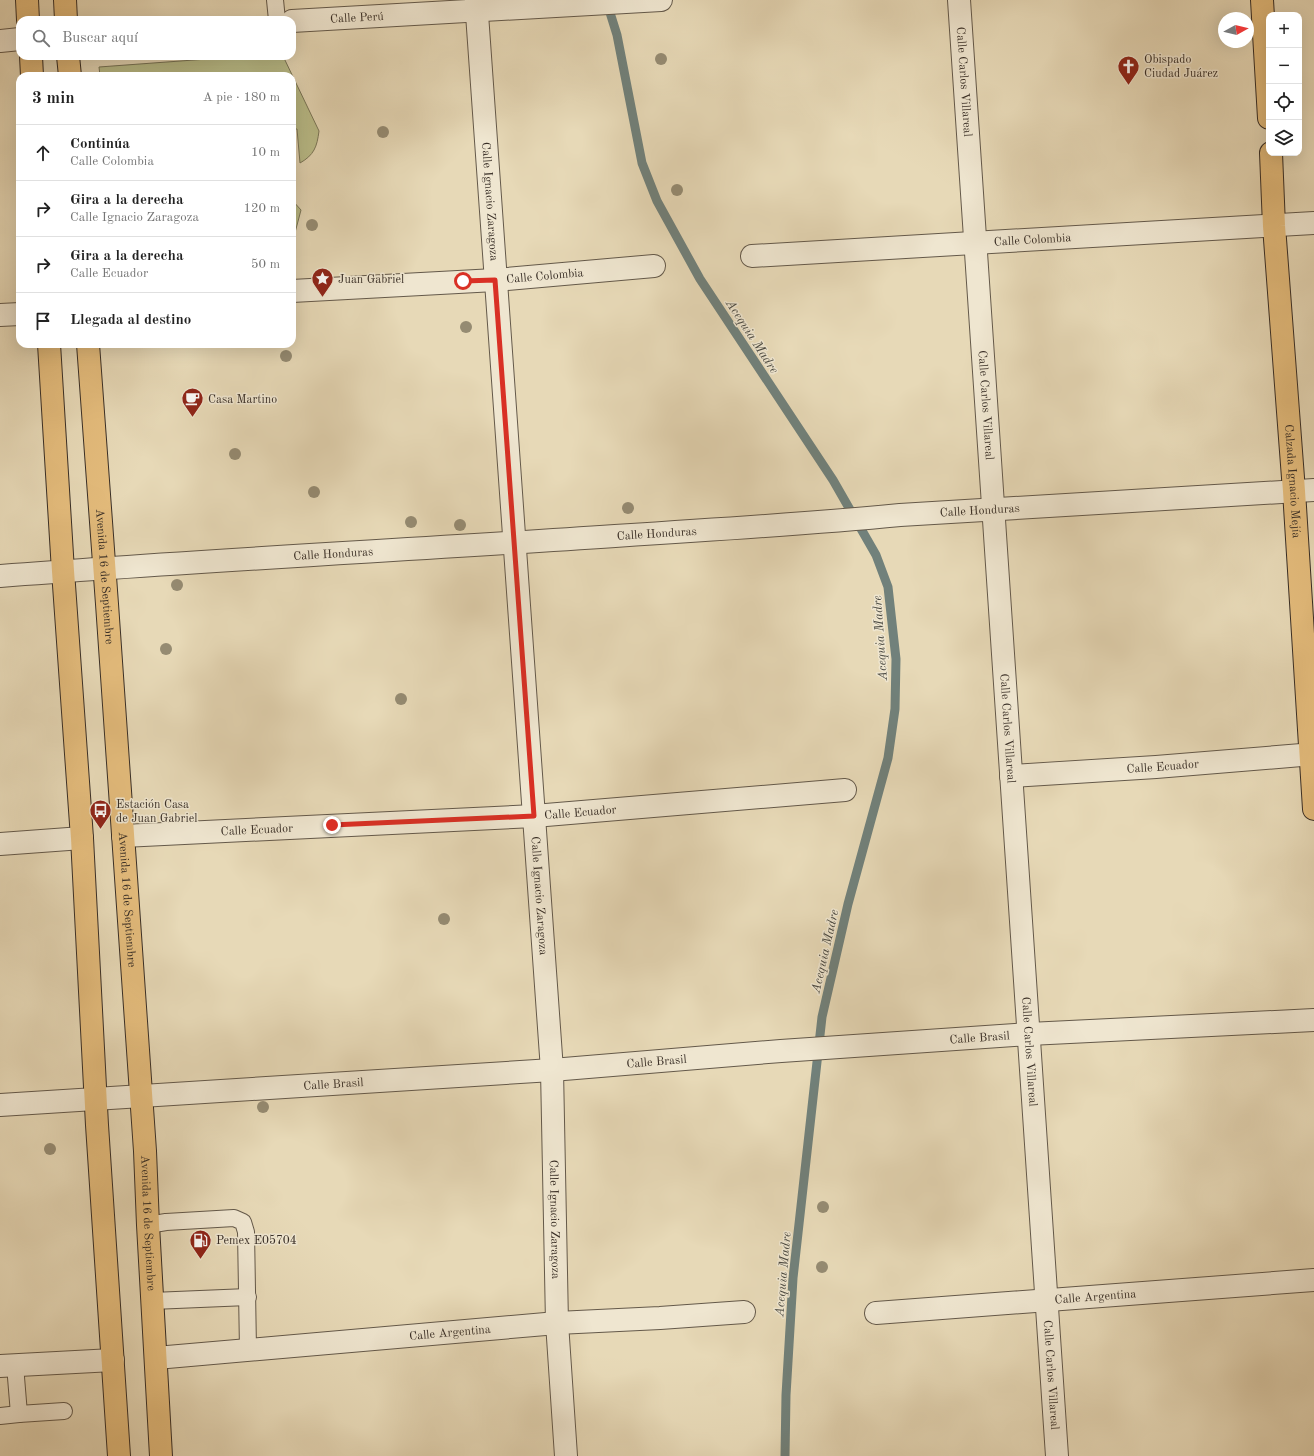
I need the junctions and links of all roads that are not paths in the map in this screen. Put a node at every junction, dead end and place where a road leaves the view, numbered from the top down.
1 (27, 0) edge
2 (65, 0) edge
3 (275, 0) edge
4 (959, 0) edge
5 (1262, 0) edge
6 (655, 1) edge
7 (476, 6) edge
8 (28, 16) edge
9 (66, 16) edge
10 (277, 16) edge
11 (296, 21) edge
12 (16, 39) edge
13 (0, 41) edge
14 (31, 60) edge
15 (68, 60) edge
16 (32, 72) edge
17 (70, 72) edge
18 (1267, 84) edge
19 (1271, 156) edge
20 (1314, 223) edge
21 (1274, 226) junction
22 (976, 242) junction
23 (752, 256) dead end
24 (654, 266) dead end
25 (495, 280) junction
26 (296, 291) edge
27 (16, 314) edge
28 (0, 315) edge
29 (49, 348) edge
30 (88, 348) edge
31 (1304, 491) edge
32 (993, 509) junction
33 (515, 543) junction
34 (104, 568) junction
35 (62, 571) junction
36 (0, 576) edge
37 (1312, 754) edge
38 (1011, 776) junction
39 (845, 790) dead end
40 (1314, 809) edge
41 (534, 816) junction
42 (123, 836) junction
43 (82, 838) junction
44 (0, 844) edge
45 (1314, 1020) edge
46 (1029, 1034) junction
47 (552, 1070) junction
48 (141, 1097) junction
49 (96, 1099) junction
50 (0, 1105) edge
51 (148, 1225) junction
52 (1314, 1280) edge
53 (248, 1297) junction
54 (1047, 1300) junction
55 (152, 1302) junction
56 (744, 1312) dead end
57 (876, 1313) dead end
58 (557, 1323) junction
59 (248, 1349) junction
60 (156, 1358) junction
61 (112, 1360) junction
62 (8, 1365) edge
63 (64, 1411) dead end
64 (19, 1414) junction
65 (0, 1416) edge
66 (119, 1456) edge
67 (161, 1456) edge
68 (566, 1456) edge
69 (1057, 1456) edge

1 - 8 main road
2 - 9 main road
3 - 10 lane
4 - 22 street, Calle Carlos Villareal
5 - 18 main road
6 - 7 street, Calle Perú
7 - 11 street, Calle Perú
7 - 25 street, Calle Ignacio Zaragoza
12 - 13 street
14 - 16 main road
15 - 17 main road
19 - 21 main road, Calzada Ignacio Mejía
20 - 21 street, Calle Colombia
21 - 22 street, Calle Colombia
21 - 31 main road, Calzada Ignacio Mejía
22 - 23 street, Calle Colombia
22 - 32 street, Calle Carlos Villareal
24 - 25 street, Calle Colombia
25 - 26 street, Calle Colombia
25 - 33 street, Calle Ignacio Zaragoza
27 - 28 street
29 - 35 main road
30 - 34 main road, Avenida 16 de Septiembre
31 - 32 street, Calle Honduras
31 - 37 main road, Calzada Ignacio Mejía
32 - 33 street, Calle Honduras
32 - 38 street, Calle Carlos Villareal
33 - 34 street, Calle Honduras
33 - 41 street, Calle Ignacio Zaragoza
34 - 35 street, Calle Honduras
34 - 42 main road, Avenida 16 de Septiembre
35 - 36 street, Calle Honduras
35 - 43 main road
37 - 38 street, Calle Ecuador
37 - 40 main road, Calzada Ignacio Mejía
38 - 46 street, Calle Carlos Villareal
39 - 41 street, Calle Ecuador
41 - 42 street, Calle Ecuador
41 - 47 street, Calle Ignacio Zaragoza
42 - 48 main road, Avenida 16 de Septiembre
43 - 44 street
43 - 49 main road
45 - 46 street, Calle Brasil
46 - 47 street, Calle Brasil
46 - 54 street, Calle Carlos Villareal
47 - 48 street, Calle Brasil
47 - 58 street, Calle Ignacio Zaragoza
48 - 49 street, Calle Brasil
48 - 51 main road, Avenida 16 de Septiembre
49 - 50 street, Calle Brasil
49 - 61 main road
51 - 53 lane
51 - 55 main road, Avenida 16 de Septiembre
52 - 54 street, Calle Argentina
53 - 55 lane
53 - 59 lane
54 - 57 street, Calle Argentina
54 - 69 street, Calle Carlos Villareal
55 - 60 main road, Avenida 16 de Septiembre
56 - 58 street, Calle Argentina
58 - 59 street, Calle Argentina
58 - 68 street, Calle Ignacio Zaragoza
59 - 60 street, Calle Argentina
60 - 67 main road, Avenida 16 de Septiembre
61 - 62 street
61 - 66 main road
62 - 64 lane
63 - 64 lane
64 - 65 lane

